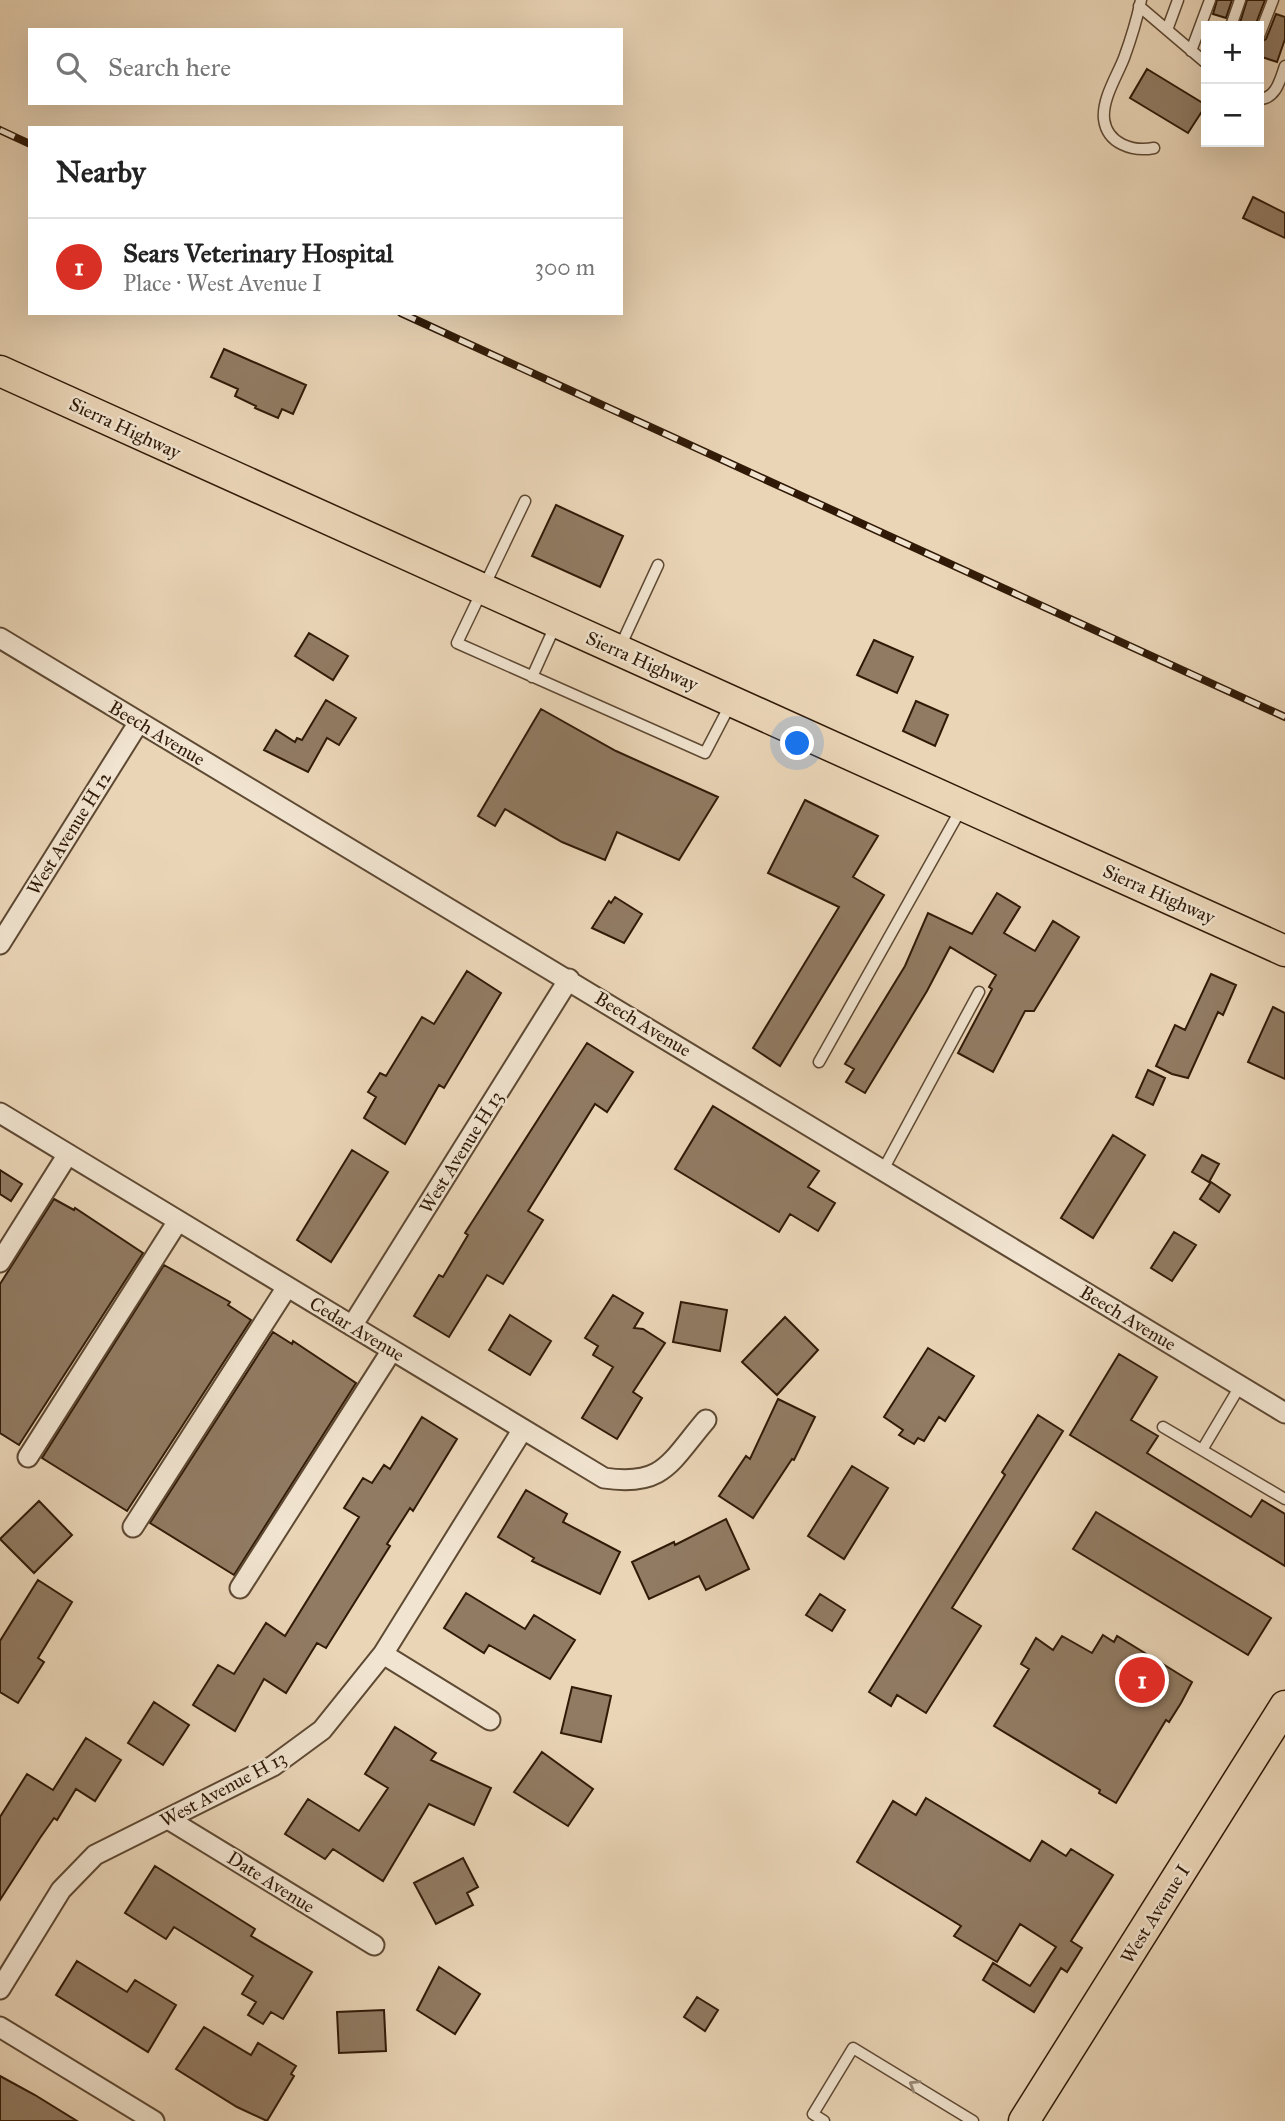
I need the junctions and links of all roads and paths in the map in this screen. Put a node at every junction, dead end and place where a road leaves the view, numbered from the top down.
1 (1178, 0) edge
2 (1210, 0) edge
3 (1240, 0) edge
4 (1273, 0) edge
5 (1140, 3) edge
6 (1233, 21) edge
7 (1264, 23) edge
8 (1167, 30) junction
9 (1191, 51) junction
10 (1201, 59) edge
11 (1285, 66) edge
12 (1264, 99) edge
13 (1154, 148) dead end
14 (0, 371) edge
15 (525, 501) dead end
16 (658, 565) dead end
17 (480, 589) junction
18 (557, 623) junction
19 (0, 638) edge
20 (619, 651) junction
21 (532, 677) junction
22 (732, 702) junction
23 (139, 722) junction
24 (963, 806) junction
25 (0, 944) edge
26 (1285, 951) edge
27 (569, 978) junction
28 (979, 992) dead end
29 (819, 1062) dead end
30 (0, 1113) edge
31 (68, 1154) junction
32 (883, 1170) junction
33 (178, 1221) junction
34 (0, 1262) edge
35 (287, 1287) junction
36 (352, 1326) junction
37 (392, 1350) junction
38 (1240, 1386) junction
39 (1285, 1413) edge
40 (706, 1420) dead end
41 (1163, 1427) dead end
42 (523, 1429) junction
43 (1202, 1450) junction
44 (28, 1457) dead end
45 (1285, 1499) edge
46 (134, 1527) dead end
47 (240, 1588) dead end
48 (383, 1654) junction
49 (1285, 1706) edge
50 (490, 1720) dead end
51 (168, 1819) junction
52 (373, 1945) dead end
53 (0, 1989) edge
54 (0, 2027) edge
55 (154, 2121) edge
56 (824, 2121) edge
57 (973, 2121) edge
58 (1024, 2121) edge

1 - 8 lane
2 - 9 lane
3 - 6 lane
4 - 7 lane
5 - 8 lane
5 - 13 lane
8 - 9 lane
9 - 10 lane
11 - 12 lane
14 - 17 main road, Sierra Highway
15 - 17 lane
16 - 20 lane
17 - 18 main road, Sierra Highway
17 - 21 lane
18 - 20 main road, Sierra Highway
18 - 21 lane
19 - 23 street, Beech Avenue
20 - 22 main road, Sierra Highway
21 - 22 lane
22 - 24 main road, Sierra Highway
23 - 25 street, West Avenue H 12
23 - 27 street, Beech Avenue
24 - 26 main road, Sierra Highway
24 - 29 lane
27 - 32 street, Beech Avenue
27 - 36 street, West Avenue H 13
28 - 32 lane
30 - 31 street, Cedar Avenue
31 - 33 street, Cedar Avenue
31 - 34 street
32 - 38 street, Beech Avenue
33 - 35 street, Cedar Avenue
33 - 44 street
35 - 36 street, Cedar Avenue
35 - 46 street
36 - 37 street, Cedar Avenue
37 - 42 street, Cedar Avenue
37 - 47 street
38 - 39 street, Beech Avenue
38 - 43 lane
40 - 42 street, Cedar Avenue
41 - 43 lane
42 - 48 street, West Avenue H 13
43 - 45 lane
48 - 50 street
48 - 51 street, West Avenue H 13
49 - 58 main road, West Avenue I
51 - 52 street, Date Avenue
51 - 53 street, West Avenue H 13
54 - 55 street
57 -> 56 lane

